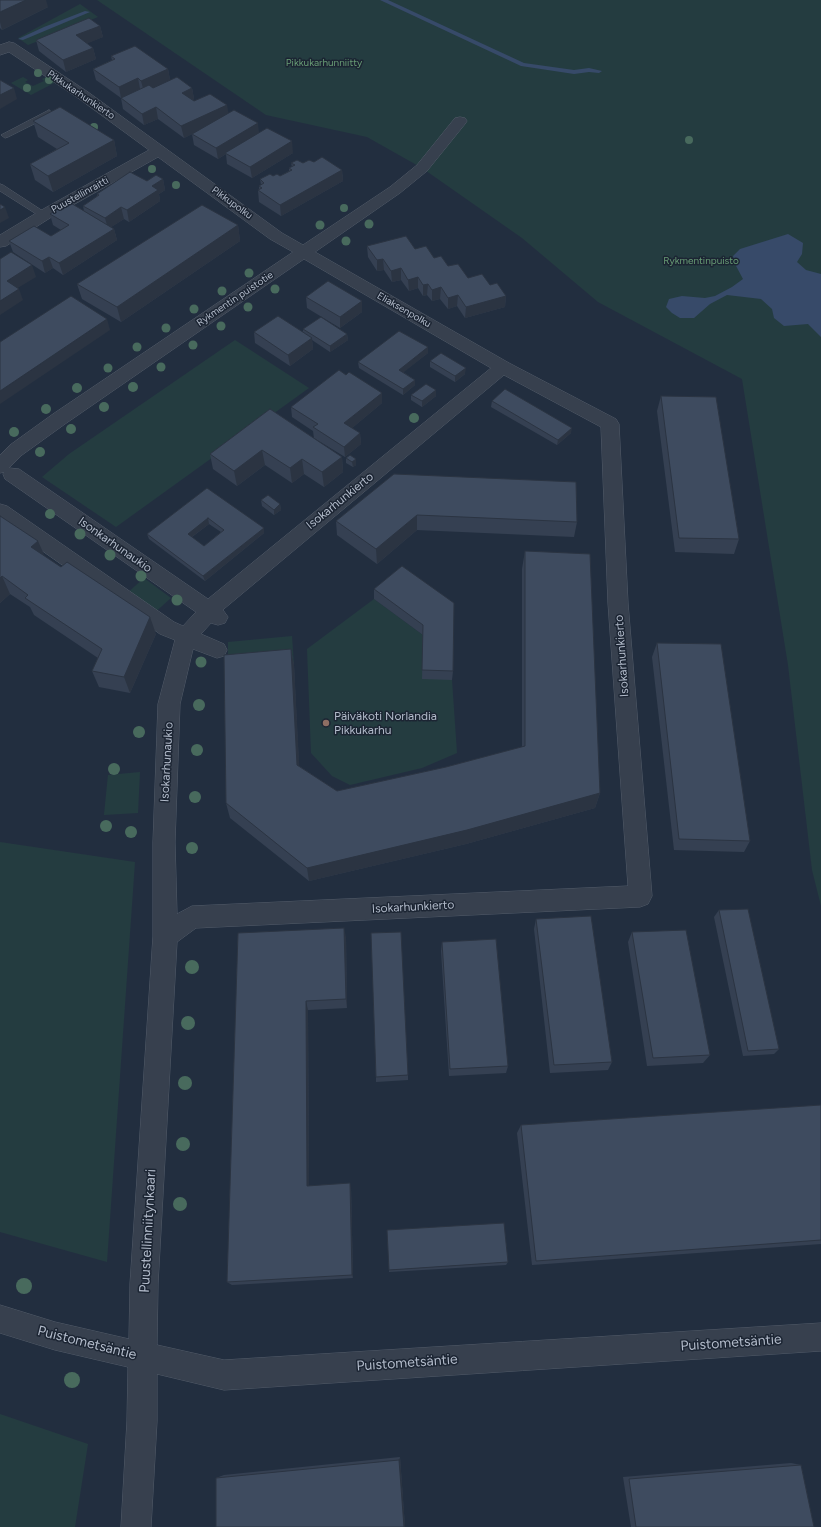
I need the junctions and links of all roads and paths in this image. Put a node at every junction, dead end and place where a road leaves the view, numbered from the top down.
1 (0, 51) edge
2 (48, 112) edge
3 (460, 121) dead end
4 (5, 135) dead end
5 (160, 150) junction
6 (0, 187) edge
7 (44, 215) junction
8 (0, 242) edge
9 (305, 253) junction
10 (503, 367) junction
11 (6, 470) edge
12 (0, 511) edge
13 (215, 610) junction
14 (186, 637) junction
15 (217, 650) dead end
16 (164, 936) junction
17 (0, 1319) edge
18 (821, 1337) edge
19 (142, 1357) junction
20 (136, 1527) edge

1 - 5 street, Pikkukarhunkierto
2 - 4 lane
3 - 9 street, Rykmentin puistotie
5 - 7 street, Puustellinraitti
5 - 9 street, Pikkupolku
6 - 7 lane
7 - 8 street, Puustellinraitti
9 - 10 street, Eliaksenpolku
9 - 11 street, Rykmentin puistotie
10 - 13 street, Isokarhunkierto
10 - 16 street, Isokarhunkierto
11 - 13 street, Isonkarhunaukio
12 - 14 street
13 - 14 street, Isokarhunaukio
14 - 15 street
14 - 16 street, Isokarhunaukio
16 - 19 street, Puustellinniitynkaari
17 - 19 street, Puistometsäntie
18 - 19 street, Puistometsäntie
19 - 20 street, Puustellinniitynkaari

